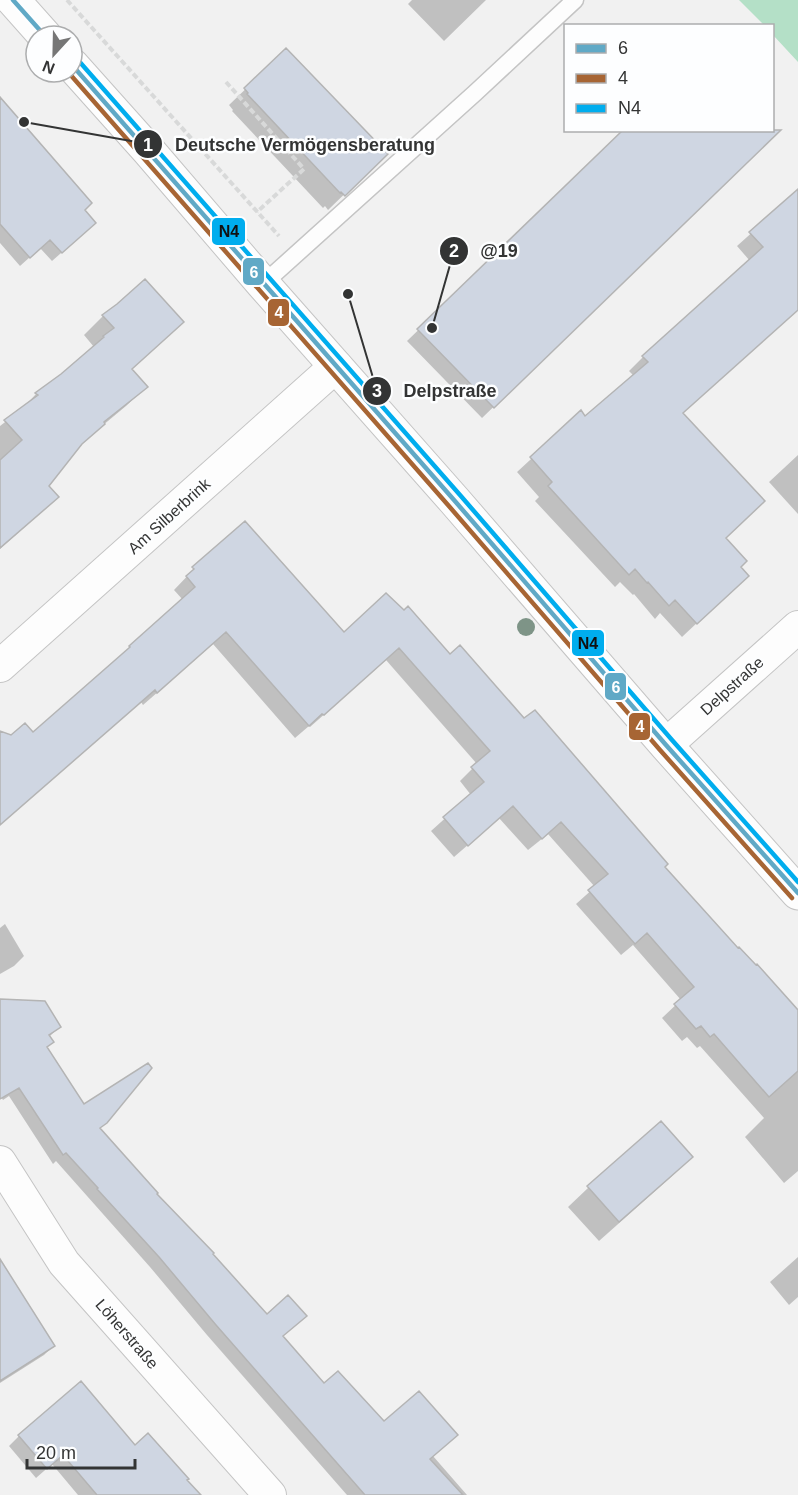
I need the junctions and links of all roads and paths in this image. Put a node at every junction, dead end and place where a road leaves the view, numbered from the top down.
1 (13, 0) edge
2 (67, 0) edge
3 (575, 0) edge
4 (34, 24) edge
5 (84, 78) edge
6 (226, 82) dead end
7 (257, 212) junction
8 (295, 255) junction
9 (263, 284) junction
10 (336, 366) junction
11 (798, 627) edge
12 (0, 666) edge
13 (666, 745) junction
14 (798, 893) edge
15 (0, 1162) edge
16 (270, 1495) edge

1 - 4 street
2 - 7 path
3 - 8 lane
5 - 9 street
6 - 7 path
7 - 8 path
8 - 9 lane
9 - 10 street
10 - 12 street, Am Silberbrink
10 - 13 street
11 - 13 street, Delpstraße
13 - 14 street
15 - 16 street, Löherstraße

